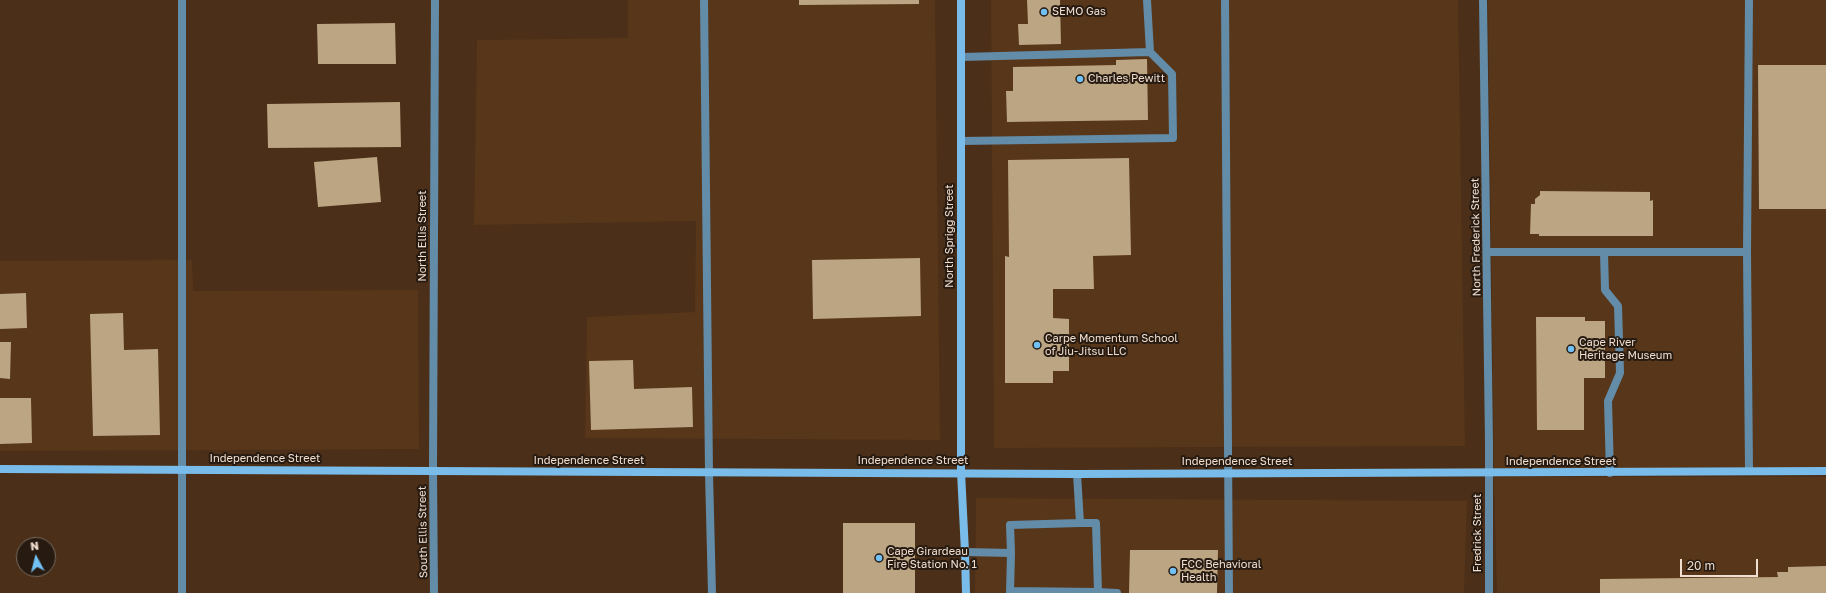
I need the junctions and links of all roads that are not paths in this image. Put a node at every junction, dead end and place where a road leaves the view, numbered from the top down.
1 (182, 0) edge
2 (435, 0) edge
3 (704, 0) edge
4 (961, 0) edge
5 (1147, 0) edge
6 (1225, 0) edge
7 (1484, 0) edge
8 (1748, 0) edge
9 (1150, 52) junction
10 (962, 57) junction
11 (961, 141) junction
12 (1487, 252) junction
13 (1604, 252) junction
14 (1747, 252) junction
15 (0, 469) edge
16 (181, 470) junction
17 (433, 471) junction
18 (1749, 471) junction
19 (1826, 471) edge
20 (961, 472) junction
21 (709, 473) junction
22 (1228, 473) junction
23 (1490, 473) junction
24 (1610, 473) junction
25 (1077, 474) junction
26 (1080, 523) junction
27 (965, 552) junction
28 (1011, 553) junction
29 (1010, 592) edge
30 (1098, 592) edge
31 (182, 593) edge
32 (434, 593) edge
33 (712, 593) edge
34 (966, 593) edge
35 (1117, 593) edge
36 (1228, 593) edge
37 (1489, 593) edge

1 - 16 street
2 - 17 street, North Ellis Street
3 - 21 street
4 - 10 street, North Sprigg Street
5 - 9 street
6 - 22 street
7 - 12 street, North Frederick Street
8 - 14 street
9 - 10 street
9 - 11 street
10 - 11 street, North Sprigg Street
11 - 20 street, North Sprigg Street
12 - 13 street
12 - 23 street, North Frederick Street
13 - 14 street
13 - 24 street
14 - 18 street
15 - 16 street, Independence Street
16 - 17 street, Independence Street
16 - 31 street
17 - 21 street, Independence Street
17 - 32 street, South Ellis Street
18 - 19 street, Independence Street
18 - 24 street, Independence Street
20 - 21 street, Independence Street
20 - 25 street, Independence Street
20 - 27 street, North Sprigg Street
21 - 33 street
22 - 23 street, Independence Street
22 - 25 street, Independence Street
22 - 36 street
23 - 24 street, Independence Street
23 - 37 street, Fredrick Street
25 - 26 street
26 - 28 street
26 - 30 street
27 - 28 street
27 - 34 street, North Sprigg Street
28 - 29 street
29 - 30 street
30 - 35 street

